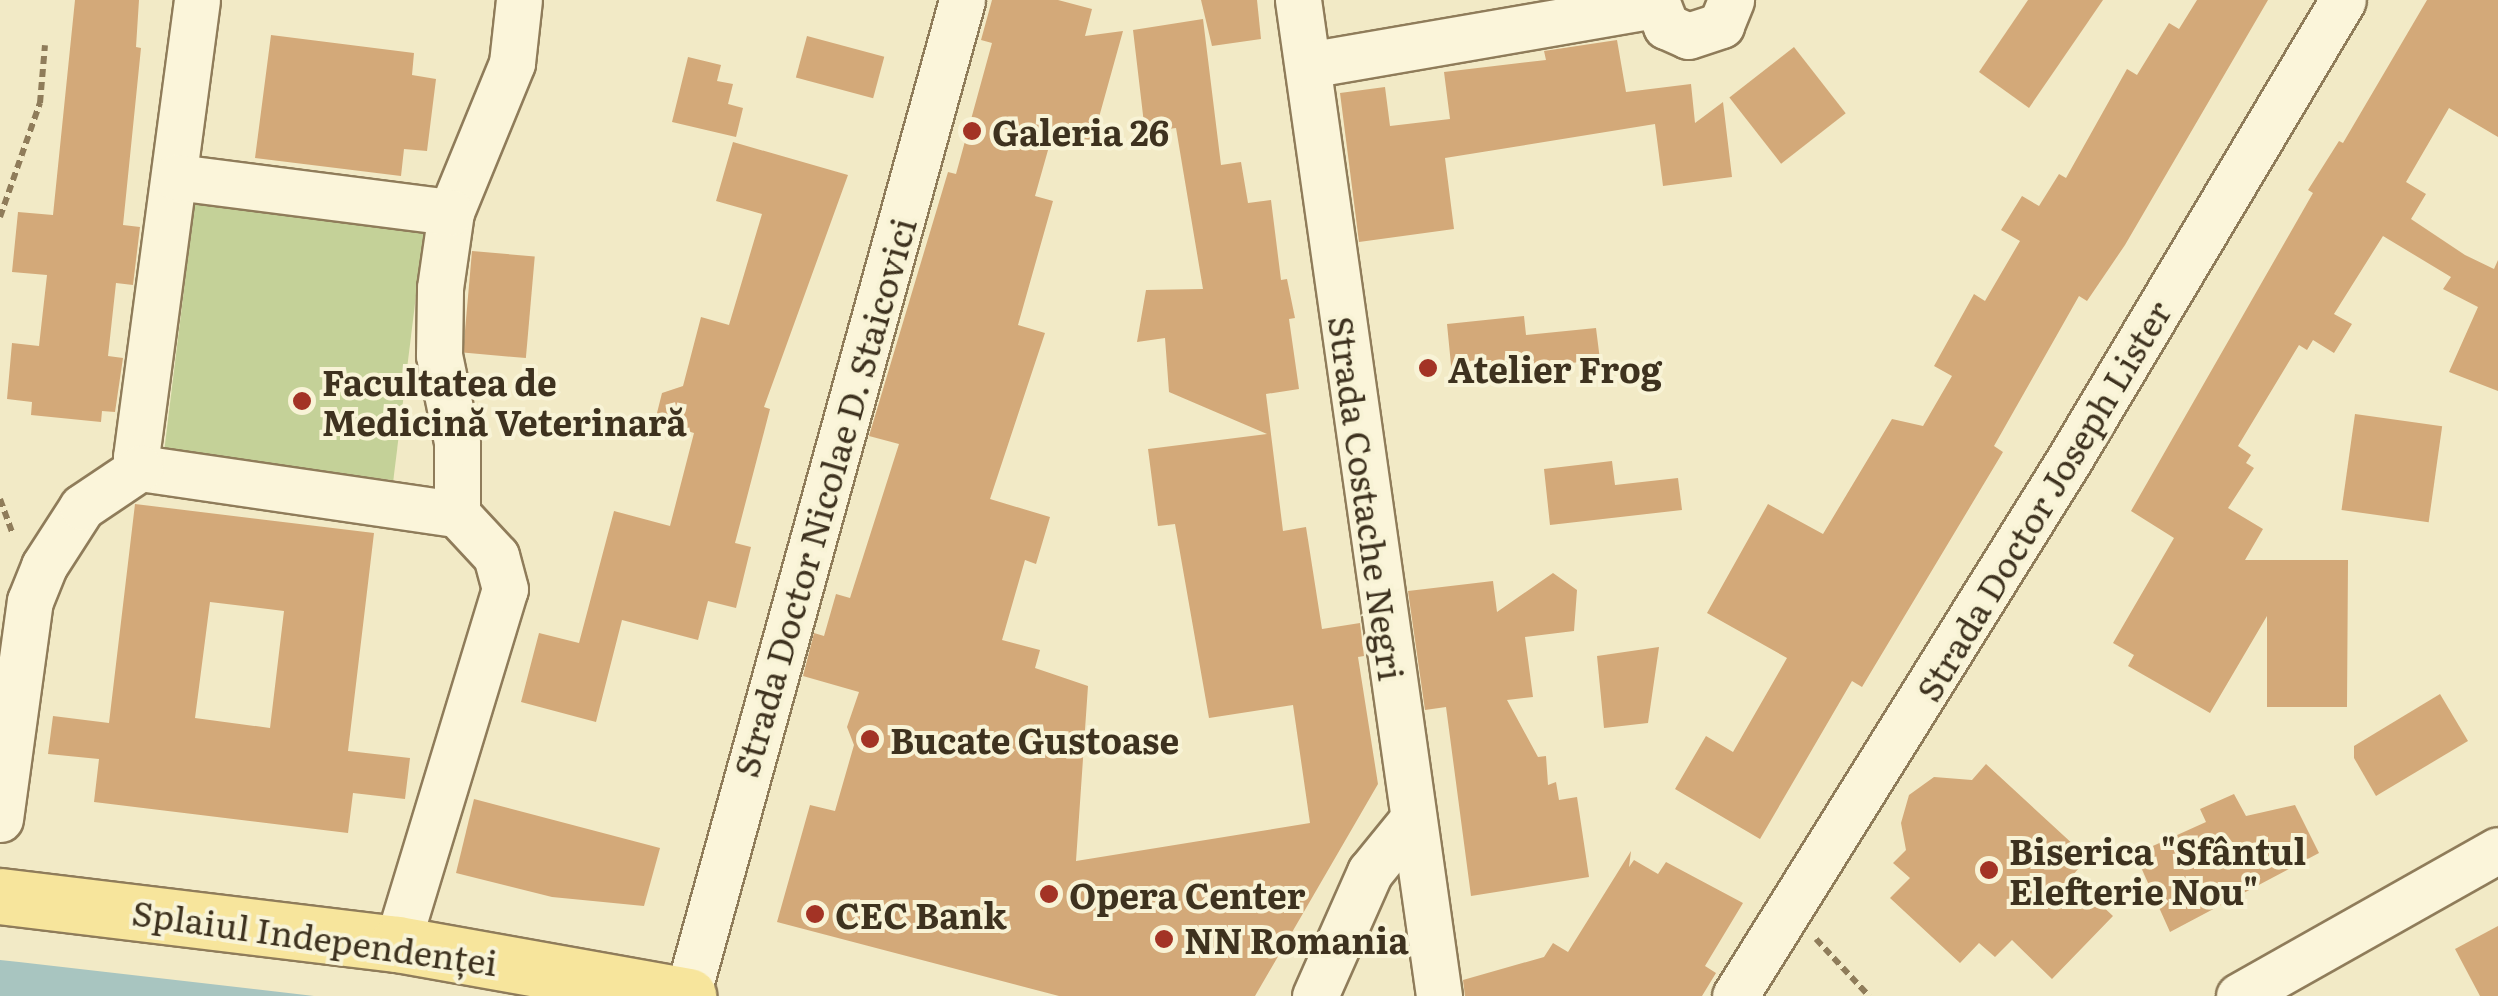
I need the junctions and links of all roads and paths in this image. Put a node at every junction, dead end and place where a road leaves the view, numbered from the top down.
1 (197, 0) edge
2 (520, 0) edge
3 (962, 0) edge
4 (1298, 0) edge
5 (1731, 0) edge
6 (2343, 0) edge
7 (1656, 3) edge
8 (44, 45) dead end
9 (1308, 65) junction
10 (176, 177) junction
11 (451, 212) junction
12 (0, 217) edge
13 (140, 468) junction
14 (456, 514) junction
15 (0, 819) edge
16 (1413, 819) junction
17 (2498, 850) edge
18 (0, 896) edge
19 (1789, 911) junction
20 (396, 944) junction
21 (1865, 995) edge
22 (688, 996) edge
23 (1315, 996) edge
24 (1439, 996) edge
25 (1735, 996) edge
26 (2240, 996) edge

1 - 10 street
2 - 11 street
3 - 22 street, Strada Doctor Nicolae D. Staicovici
4 - 9 street, Strada Costache Negri
5 - 7 street
6 - 19 street, Strada Doctor Joseph Lister
7 - 9 street
8 - 12 path
9 - 16 street, Strada Costache Negri
10 - 11 street
10 - 13 street
11 - 14 street
13 - 14 street
13 - 15 street
14 - 20 street
16 - 23 street
16 - 24 street, Strada Costache Negri
17 - 26 street
18 - 20 main road, Splaiul Independenței
19 - 21 path
19 - 25 street, Strada Doctor Joseph Lister
20 - 22 main road, Splaiul Independenței

